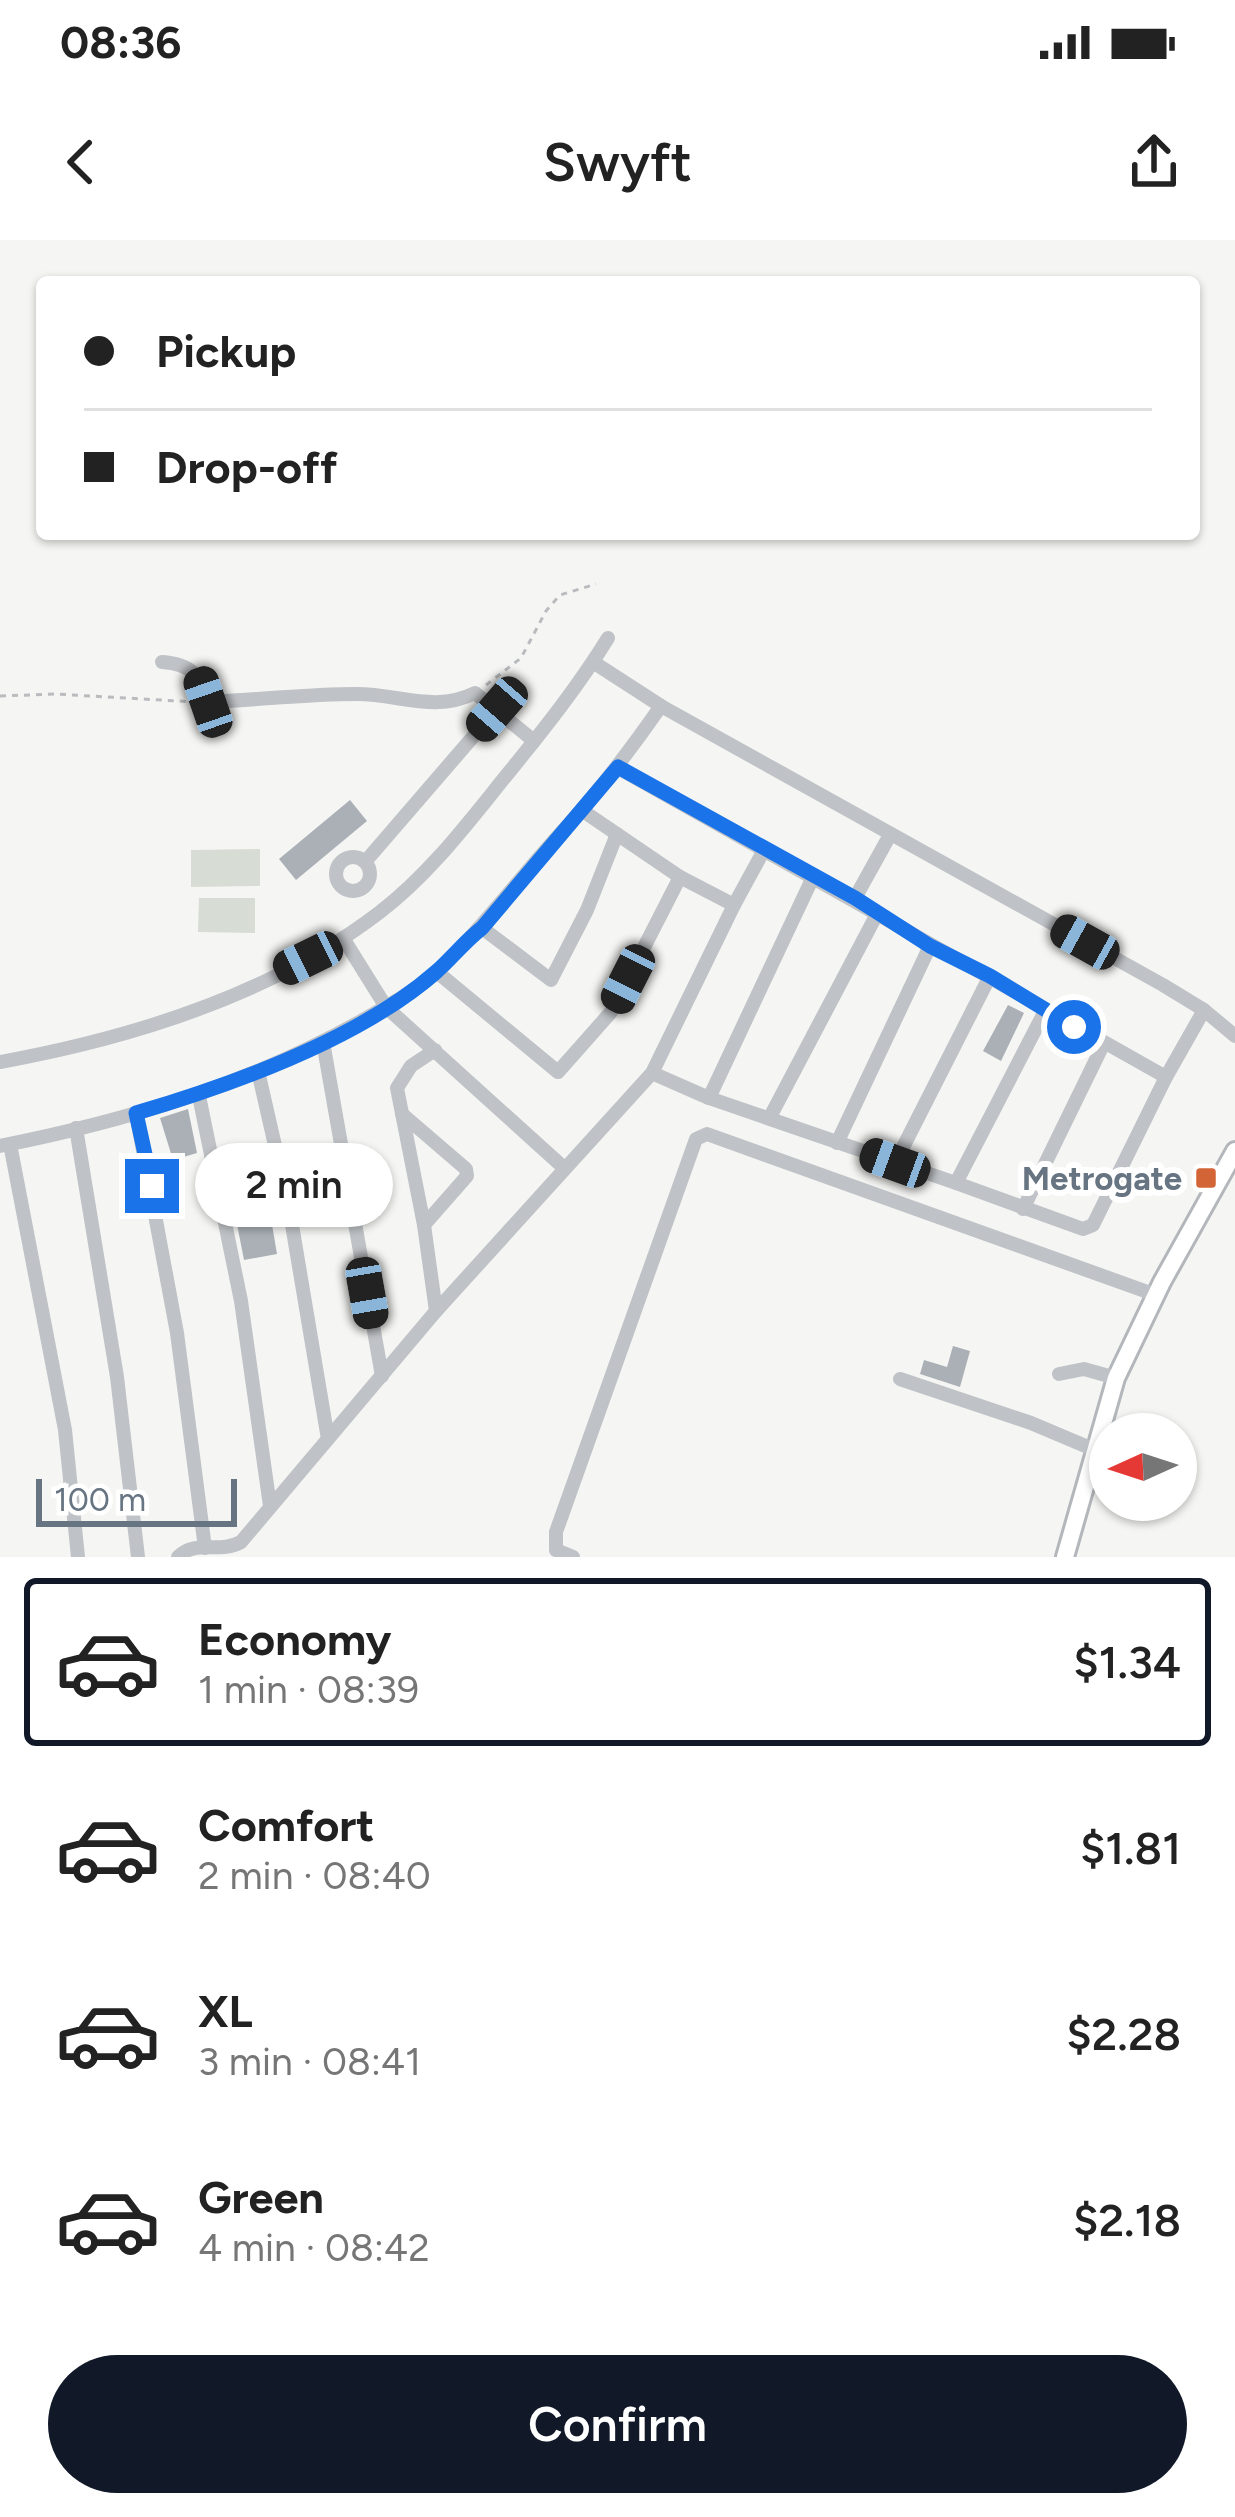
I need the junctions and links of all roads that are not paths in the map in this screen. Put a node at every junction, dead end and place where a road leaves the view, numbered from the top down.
1 (608, 638) dead end
2 (162, 662) dead end
3 (593, 662) junction
4 (662, 706) junction
5 (497, 709) junction
6 (534, 741) junction
7 (618, 767) junction
8 (584, 811) junction
9 (617, 834) junction
10 (890, 835) junction
11 (764, 850) junction
12 (365, 862) junction
13 (814, 875) junction
14 (680, 877) junction
15 (363, 888) junction
16 (855, 898) junction
17 (734, 905) junction
18 (379, 912) junction
19 (877, 914) junction
20 (482, 928) junction
21 (343, 938) junction
22 (930, 946) junction
23 (437, 972) junction
24 (990, 976) junction
25 (386, 1007) junction
26 (1204, 1010) junction
27 (1045, 1011) junction
28 (1234, 1034) edge
29 (323, 1042) junction
30 (1104, 1043) junction
31 (435, 1050) junction
32 (0, 1063) edge
33 (257, 1070) junction
34 (652, 1073) junction
35 (1166, 1077) junction
36 (199, 1096) junction
37 (710, 1098) junction
38 (400, 1112) junction
39 (136, 1113) junction
40 (770, 1117) junction
41 (76, 1128) junction
42 (837, 1142) junction
43 (5, 1145) edge
44 (1235, 1151) edge
45 (895, 1163) junction
46 (563, 1167) junction
47 (956, 1184) junction
48 (1023, 1209) junction
49 (424, 1225) junction
50 (1156, 1295) junction
51 (436, 1311) junction
52 (1059, 1374) dead end
53 (382, 1376) junction
54 (1116, 1378) junction
55 (900, 1379) dead end
56 (1106, 1413) edge
57 (328, 1438) junction
58 (1089, 1447) edge
59 (1089, 1474) edge
60 (270, 1506) junction
61 (205, 1548) junction
62 (78, 1557) edge
63 (138, 1557) edge
64 (178, 1557) edge
65 (573, 1557) edge
66 (1065, 1557) edge

1 - 3 street
2 - 5 street
3 - 4 street
3 - 6 street
4 - 7 street
4 - 10 street
5 - 6 street
5 - 12 street
6 - 18 street
7 - 8 street
7 - 11 street
8 - 9 street
8 - 20 street
9 - 14 street
9 - 20 street
10 - 16 street
10 - 26 street
11 - 13 street
11 - 17 street
12 - 15 street
12 - 15 street
13 - 16 street
13 - 37 street
14 - 17 street
14 - 23 street
15 - 18 street
16 - 19 street
17 - 34 street
18 - 21 street
19 - 22 street
19 - 40 street
20 - 23 street
21 - 25 street
21 - 32 street
22 - 24 street
22 - 42 street
23 - 25 street
24 - 27 street
24 - 45 street
25 - 29 street
25 - 31 street
26 - 28 street
26 - 35 street
27 - 30 street
27 - 47 street
29 - 33 street
29 - 53 street
30 - 35 street
30 - 48 street
31 - 38 street
31 - 46 street
33 - 36 street
33 - 57 street
34 - 37 street
34 - 46 street
35 - 48 street
36 - 39 street
36 - 60 street
37 - 40 street
38 - 49 street
38 - 49 street
39 - 41 street
39 - 61 street
40 - 42 street
41 - 43 street
41 - 63 street
42 - 45 street
43 - 62 street
44 - 50 main road
45 - 47 street
46 - 51 street
47 - 48 street
49 - 51 street
50 - 54 main road
50 - 65 street
51 - 53 street
52 - 54 street
53 - 57 street
54 - 56 main road
55 - 58 street
57 - 60 street
59 - 66 main road
60 - 61 street
61 - 64 street

